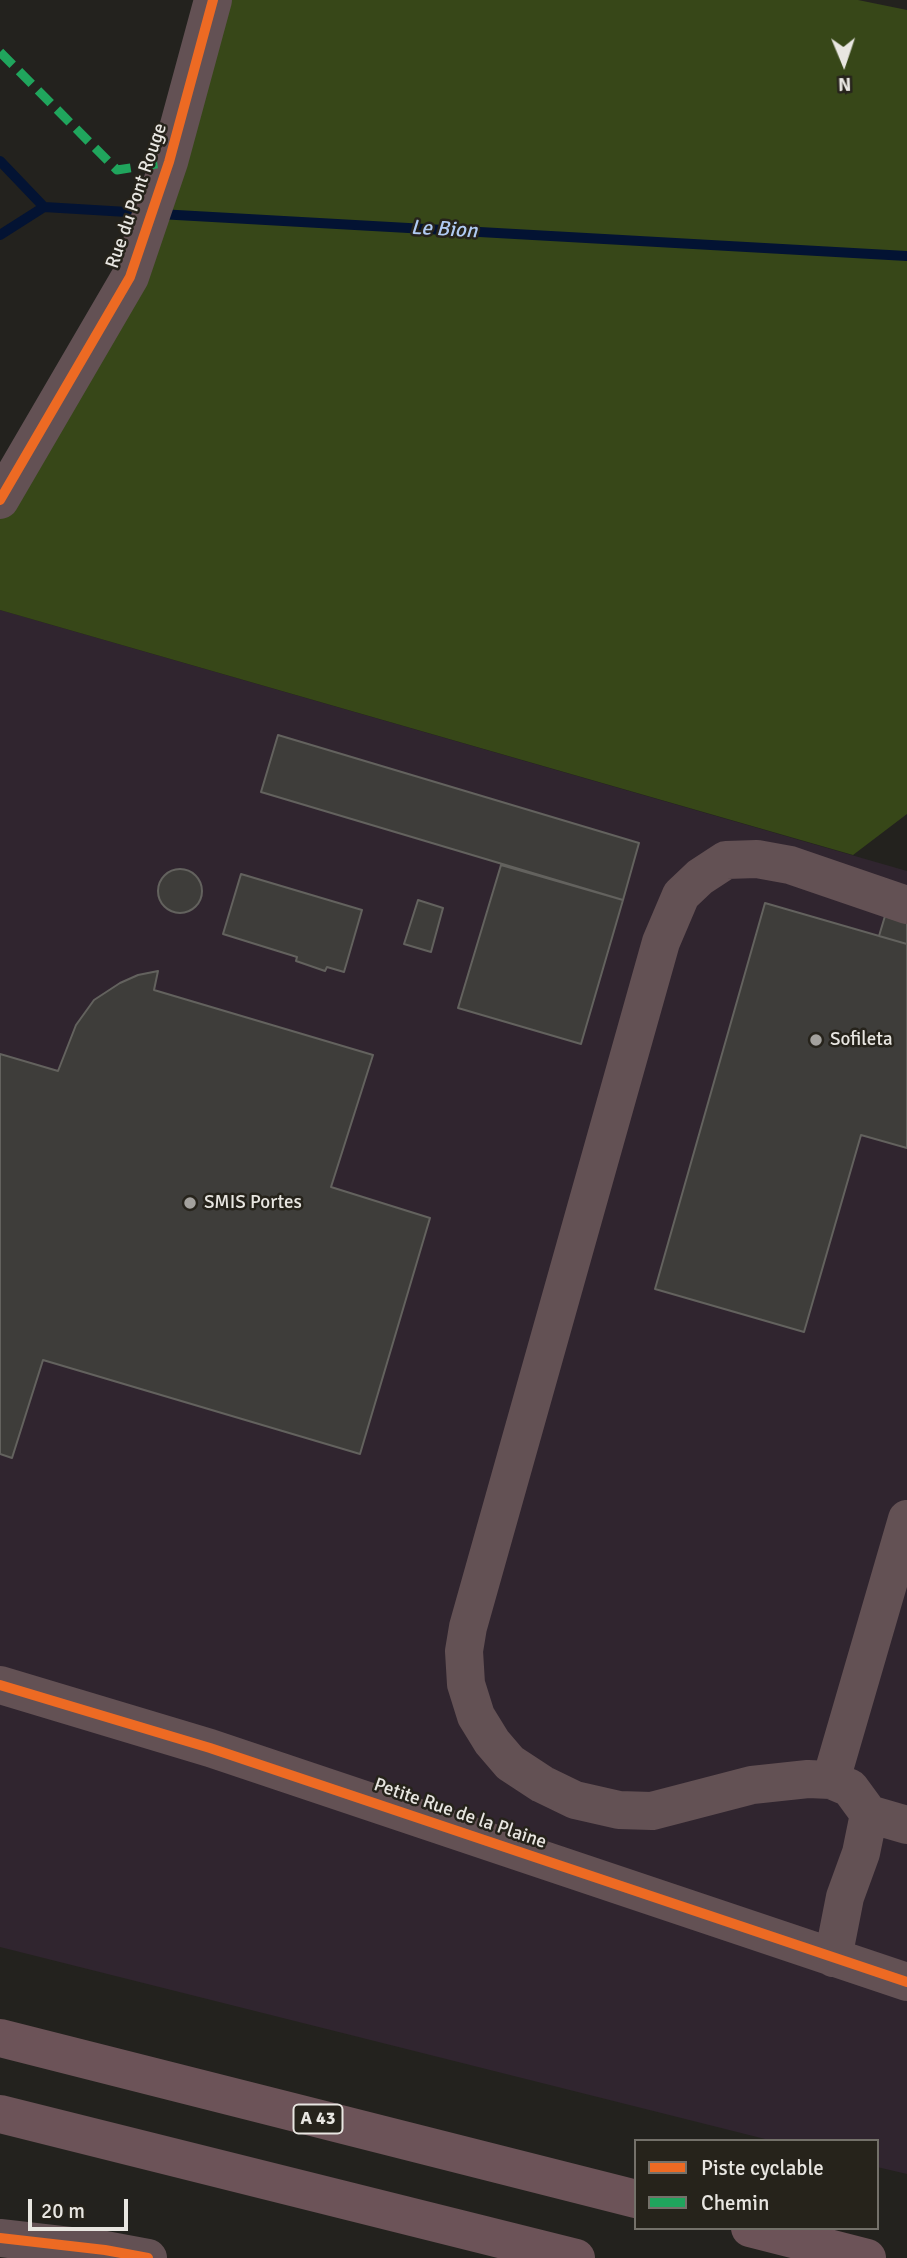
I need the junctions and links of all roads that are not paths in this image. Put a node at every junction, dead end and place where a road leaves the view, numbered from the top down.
1 (213, 0) edge
2 (0, 499) edge
3 (907, 905) edge
4 (907, 1519) edge
5 (0, 1685) edge
6 (831, 1780) junction
7 (869, 1814) junction
8 (907, 1825) edge
9 (832, 1958) junction
10 (907, 1982) edge
11 (0, 2038) edge
12 (0, 2114) edge
13 (634, 2198) edge
14 (758, 2230) edge
15 (0, 2238) edge
16 (148, 2258) edge
17 (576, 2258) edge
18 (867, 2258) edge

1 - 2 street, Rue du Pont Rouge
3 - 6 street
4 - 6 street
5 - 9 street, Petite Rue de la Plaine
6 - 7 street
7 - 8 street
7 - 9 street
9 - 10 street, Petite Rue de la Plaine
11 - 13 highway, A 43
12 - 17 highway
14 - 18 highway
15 - 16 street

